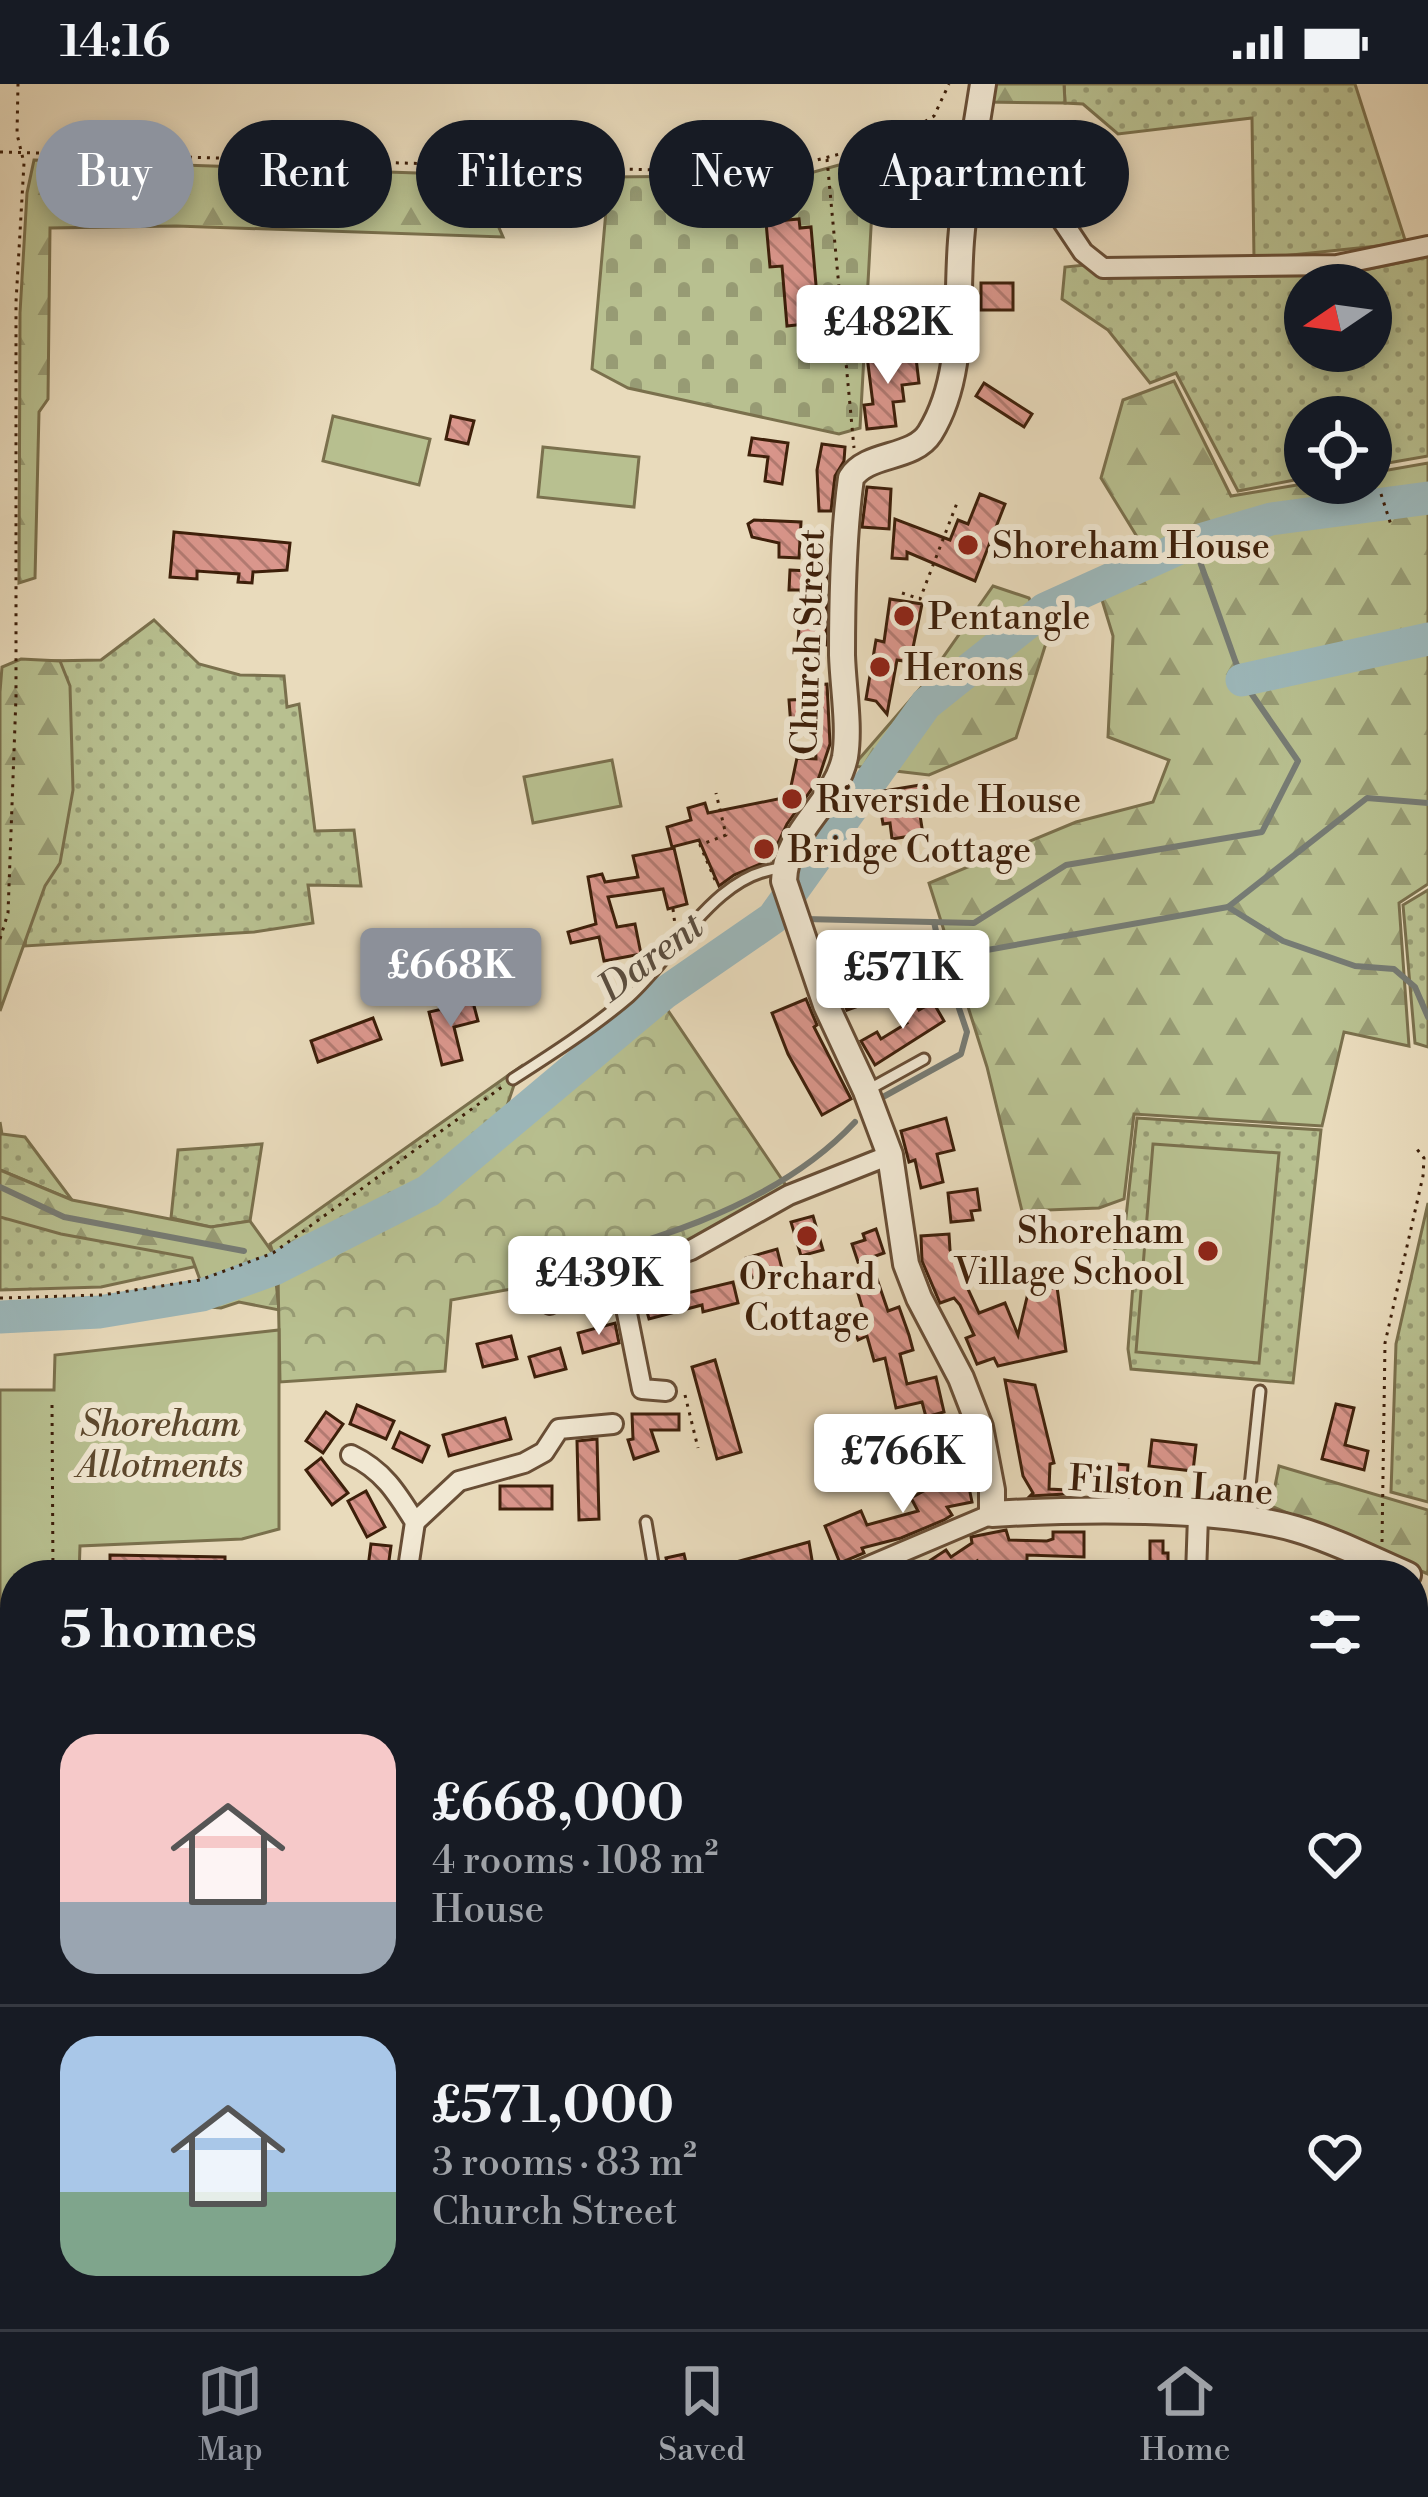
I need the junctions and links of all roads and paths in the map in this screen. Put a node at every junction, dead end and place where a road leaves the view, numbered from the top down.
1 (18, 84) edge
2 (949, 84) edge
3 (982, 84) edge
4 (927, 120) edge
5 (977, 120) edge
6 (0, 152) edge
7 (24, 153) junction
8 (838, 156) edge
9 (827, 159) junction
10 (965, 228) edge
11 (1067, 228) edge
12 (1428, 246) edge
13 (830, 294) dead end
14 (838, 297) junction
15 (873, 462) junction
16 (957, 503) dead end
17 (1385, 504) edge
18 (1390, 525) dead end
19 (902, 592) dead end
20 (716, 793) dead end
21 (784, 874) junction
22 (720, 893) junction
23 (0, 940) edge
24 (925, 1059) dead end
25 (513, 1079) joint
26 (866, 1091) junction
27 (1416, 1148) dead end
28 (890, 1155) junction
29 (603, 1245) dead end
30 (614, 1270) junction
31 (0, 1298) edge
32 (550, 1304) dead end
33 (666, 1391) joint
34 (1260, 1391) dead end
35 (52, 1405) dead end
36 (614, 1424) dead end
37 (698, 1448) dead end
38 (351, 1455) dead end
39 (992, 1514) junction
40 (1198, 1516) junction
41 (1246, 1521) junction
42 (415, 1522) junction
43 (646, 1522) dead end
44 (53, 1560) edge
45 (409, 1560) edge
46 (652, 1560) edge
47 (883, 1560) edge
48 (1197, 1560) edge
49 (1361, 1560) edge
50 (1374, 1560) edge

1 - 7 path
2 - 4 path
3 - 5 street
6 - 7 path
7 - 9 path
7 - 23 path
8 - 9 path
9 - 14 path
10 - 15 street
11 - 12 street
13 - 14 path
14 - 15 path
15 - 21 street, Church Street
16 - 19 path
17 - 18 path
20 - 22 path
21 - 22 lane
21 - 26 street
22 - 25 lane
24 - 26 lane
25 - 31 path
26 - 28 street
27 - 50 path
28 - 30 street
28 - 39 street
29 - 30 path
30 - 32 street
30 - 33 street
33 - 37 path
34 - 41 lane
35 - 44 path
36 - 42 street
38 - 42 street
39 - 40 street, Filston Lane
39 - 47 street
40 - 41 street, Filston Lane
40 - 48 street
41 - 49 street, Filston Lane
42 - 45 street
43 - 46 lane

